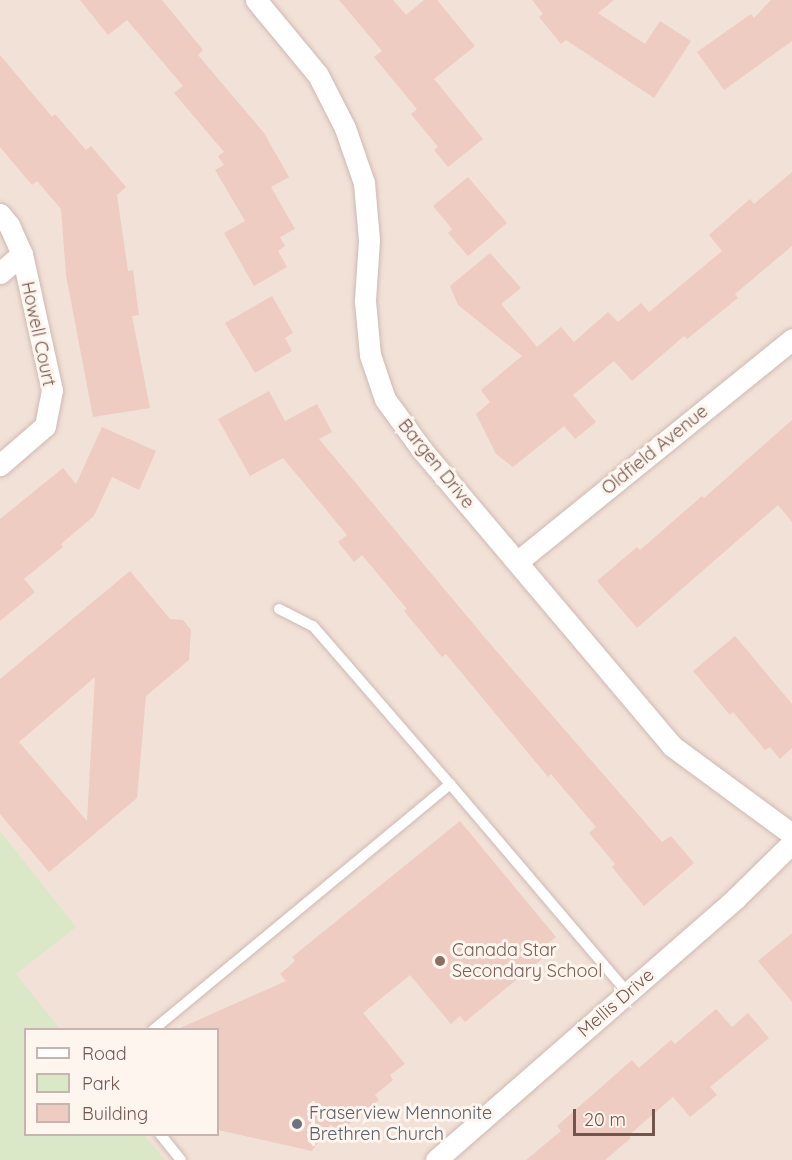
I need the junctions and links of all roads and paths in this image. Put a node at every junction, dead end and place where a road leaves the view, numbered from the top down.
1 (256, 0) edge
2 (0, 214) edge
3 (21, 254) junction
4 (0, 273) edge
5 (792, 339) edge
6 (0, 465) edge
7 (517, 562) junction
8 (279, 609) dead end
9 (450, 784) junction
10 (792, 834) edge
11 (792, 843) edge
12 (628, 993) junction
13 (154, 1028) edge
14 (162, 1136) edge
15 (182, 1160) edge
16 (436, 1160) edge

1 - 7 street, Bargen Drive
2 - 3 street, Howell Court
3 - 4 street, Howell Court
3 - 6 street, Howell Court
5 - 7 street, Oldfield Avenue
7 - 10 street, Bargen Drive
8 - 9 lane
9 - 12 lane
9 - 13 lane
11 - 12 street, Mellis Drive
12 - 16 street, Mellis Drive
14 - 15 lane

